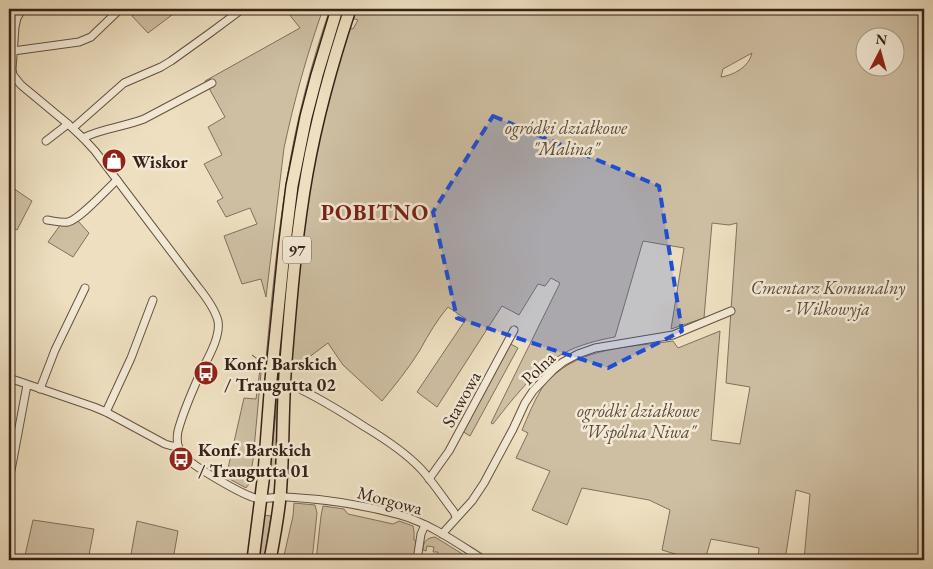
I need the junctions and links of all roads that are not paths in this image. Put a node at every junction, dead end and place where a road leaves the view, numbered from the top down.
1 (118, 9) edge
2 (337, 9) edge
3 (350, 9) edge
4 (19, 10) edge
5 (241, 10) edge
6 (12, 51) junction
7 (11, 75) edge
8 (212, 83) dead end
9 (70, 126) junction
10 (84, 138) junction
11 (46, 140) dead end
12 (117, 180) junction
13 (47, 220) dead end
14 (85, 288) dead end
15 (153, 300) dead end
16 (731, 311) dead end
17 (514, 330) dead end
18 (9, 378) edge
19 (28, 385) junction
20 (40, 389) junction
21 (302, 390) dead end
22 (106, 412) junction
23 (178, 446) junction
24 (429, 479) junction
25 (9, 481) edge
26 (280, 497) junction
27 (261, 498) junction
28 (456, 517) junction
29 (425, 525) junction
30 (442, 534) junction
31 (253, 560) edge
32 (270, 560) edge
33 (417, 560) edge
34 (484, 560) edge

1 - 6 street
2 - 27 main road, 97
3 - 26 main road, 97
4 - 6 street
5 - 9 street
6 - 7 street
7 - 9 street
8 - 10 street
9 - 10 street
9 - 11 street
10 - 12 street
12 - 13 street
12 - 23 street
14 - 20 street
15 - 22 street
16 - 28 street, Polna
17 - 24 street, Stawowa
18 - 19 street
19 - 20 street
19 - 25 street
20 - 22 street
21 - 24 street
22 - 23 street
23 - 27 street
24 - 28 street
26 - 27 street, Morgowa
26 - 29 street, Morgowa
26 - 32 main road, 97
27 - 31 main road, 97
28 - 30 street, Polna
29 - 30 street, Morgowa
29 - 33 street
30 - 34 street, Morgowa

